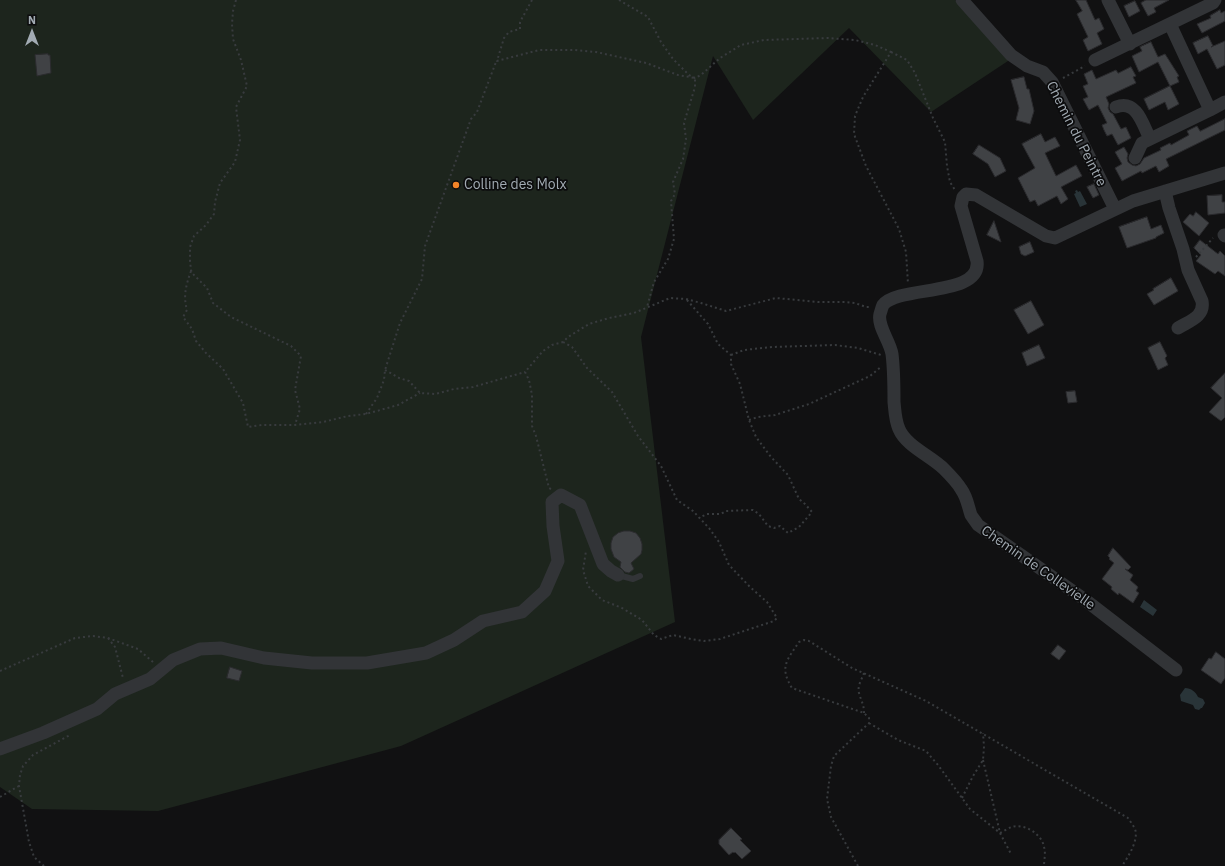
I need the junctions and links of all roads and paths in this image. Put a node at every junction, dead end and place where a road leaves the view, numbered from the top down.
1 (236, 0) edge
2 (532, 0) edge
3 (619, 0) edge
4 (962, 0) edge
5 (1108, 0) edge
6 (1215, 0) edge
7 (1170, 24) junction
8 (1130, 44) junction
9 (890, 52) junction
10 (1095, 60) joint
11 (497, 61) junction
12 (694, 78) junction
13 (1062, 78) dead end
14 (1225, 102) edge
15 (1116, 107) dead end
16 (1210, 110) junction
17 (1150, 139) junction
18 (1135, 158) dead end
19 (1225, 173) edge
20 (1164, 191) junction
21 (962, 201) junction
22 (1115, 209) junction
23 (1225, 236) edge
24 (1187, 266) junction
25 (191, 270) junction
26 (908, 295) junction
27 (686, 299) junction
28 (883, 306) junction
29 (647, 307) junction
30 (1178, 328) dead end
31 (563, 342) junction
32 (731, 355) junction
33 (892, 358) junction
34 (385, 370) junction
35 (525, 372) junction
36 (420, 393) junction
37 (366, 414) junction
38 (749, 420) junction
39 (295, 425) junction
40 (561, 495) junction
41 (699, 518) junction
42 (592, 538) junction
43 (618, 575) joint
44 (640, 576) dead end
45 (108, 638) junction
46 (162, 669) junction
47 (1176, 670) dead end
48 (0, 671) edge
49 (864, 673) junction
50 (126, 689) junction
51 (864, 713) junction
52 (869, 723) junction
53 (74, 732) dead end
54 (983, 733) junction
55 (0, 749) edge
56 (982, 760) junction
57 (19, 786) junction
58 (0, 797) edge
59 (962, 798) junction
60 (1000, 833) junction
61 (1011, 854) dead end
62 (44, 866) edge
63 (858, 866) edge
64 (1044, 866) edge
65 (1122, 866) edge

1 - 25 path
2 - 11 path
3 - 12 path
4 - 22 street, Chemin du Peintre
5 - 8 street
6 - 7 street
7 - 8 street
7 - 16 street
8 - 10 street
9 - 12 path
9 - 21 path
9 - 26 path
10 - 13 path
11 - 12 path
11 - 34 path
12 - 29 path
14 - 16 street
15 - 17 street
16 - 17 street
17 - 18 street
19 - 20 street
20 - 22 street
20 - 24 street
21 - 22 street
21 - 26 street
23 - 24 path
24 - 30 street
25 - 39 path
25 - 39 path
26 - 28 street
27 - 28 path
27 - 29 path
27 - 32 path
28 - 33 street, Chemin de Collevielle
29 - 31 path
31 - 35 path
31 - 41 path
32 - 33 path
32 - 38 path
33 - 38 path
33 - 47 street, Chemin de Collevielle
34 - 36 path
34 - 37 path
35 - 36 path
35 - 40 path
36 - 37 path
37 - 39 path
38 - 41 path
40 - 42 street
40 - 46 street
41 - 42 path
42 - 43 street
43 - 44 lane
45 - 46 path
45 - 48 path
45 - 50 path
46 - 50 street
49 - 51 path
49 - 51 path
49 - 54 path
50 - 55 street
51 - 52 path
52 - 59 path
52 - 63 path
53 - 57 path
54 - 56 path
54 - 65 path
56 - 59 path
56 - 60 path
57 - 58 path
57 - 62 path
59 - 60 path
60 - 61 path
60 - 64 path

